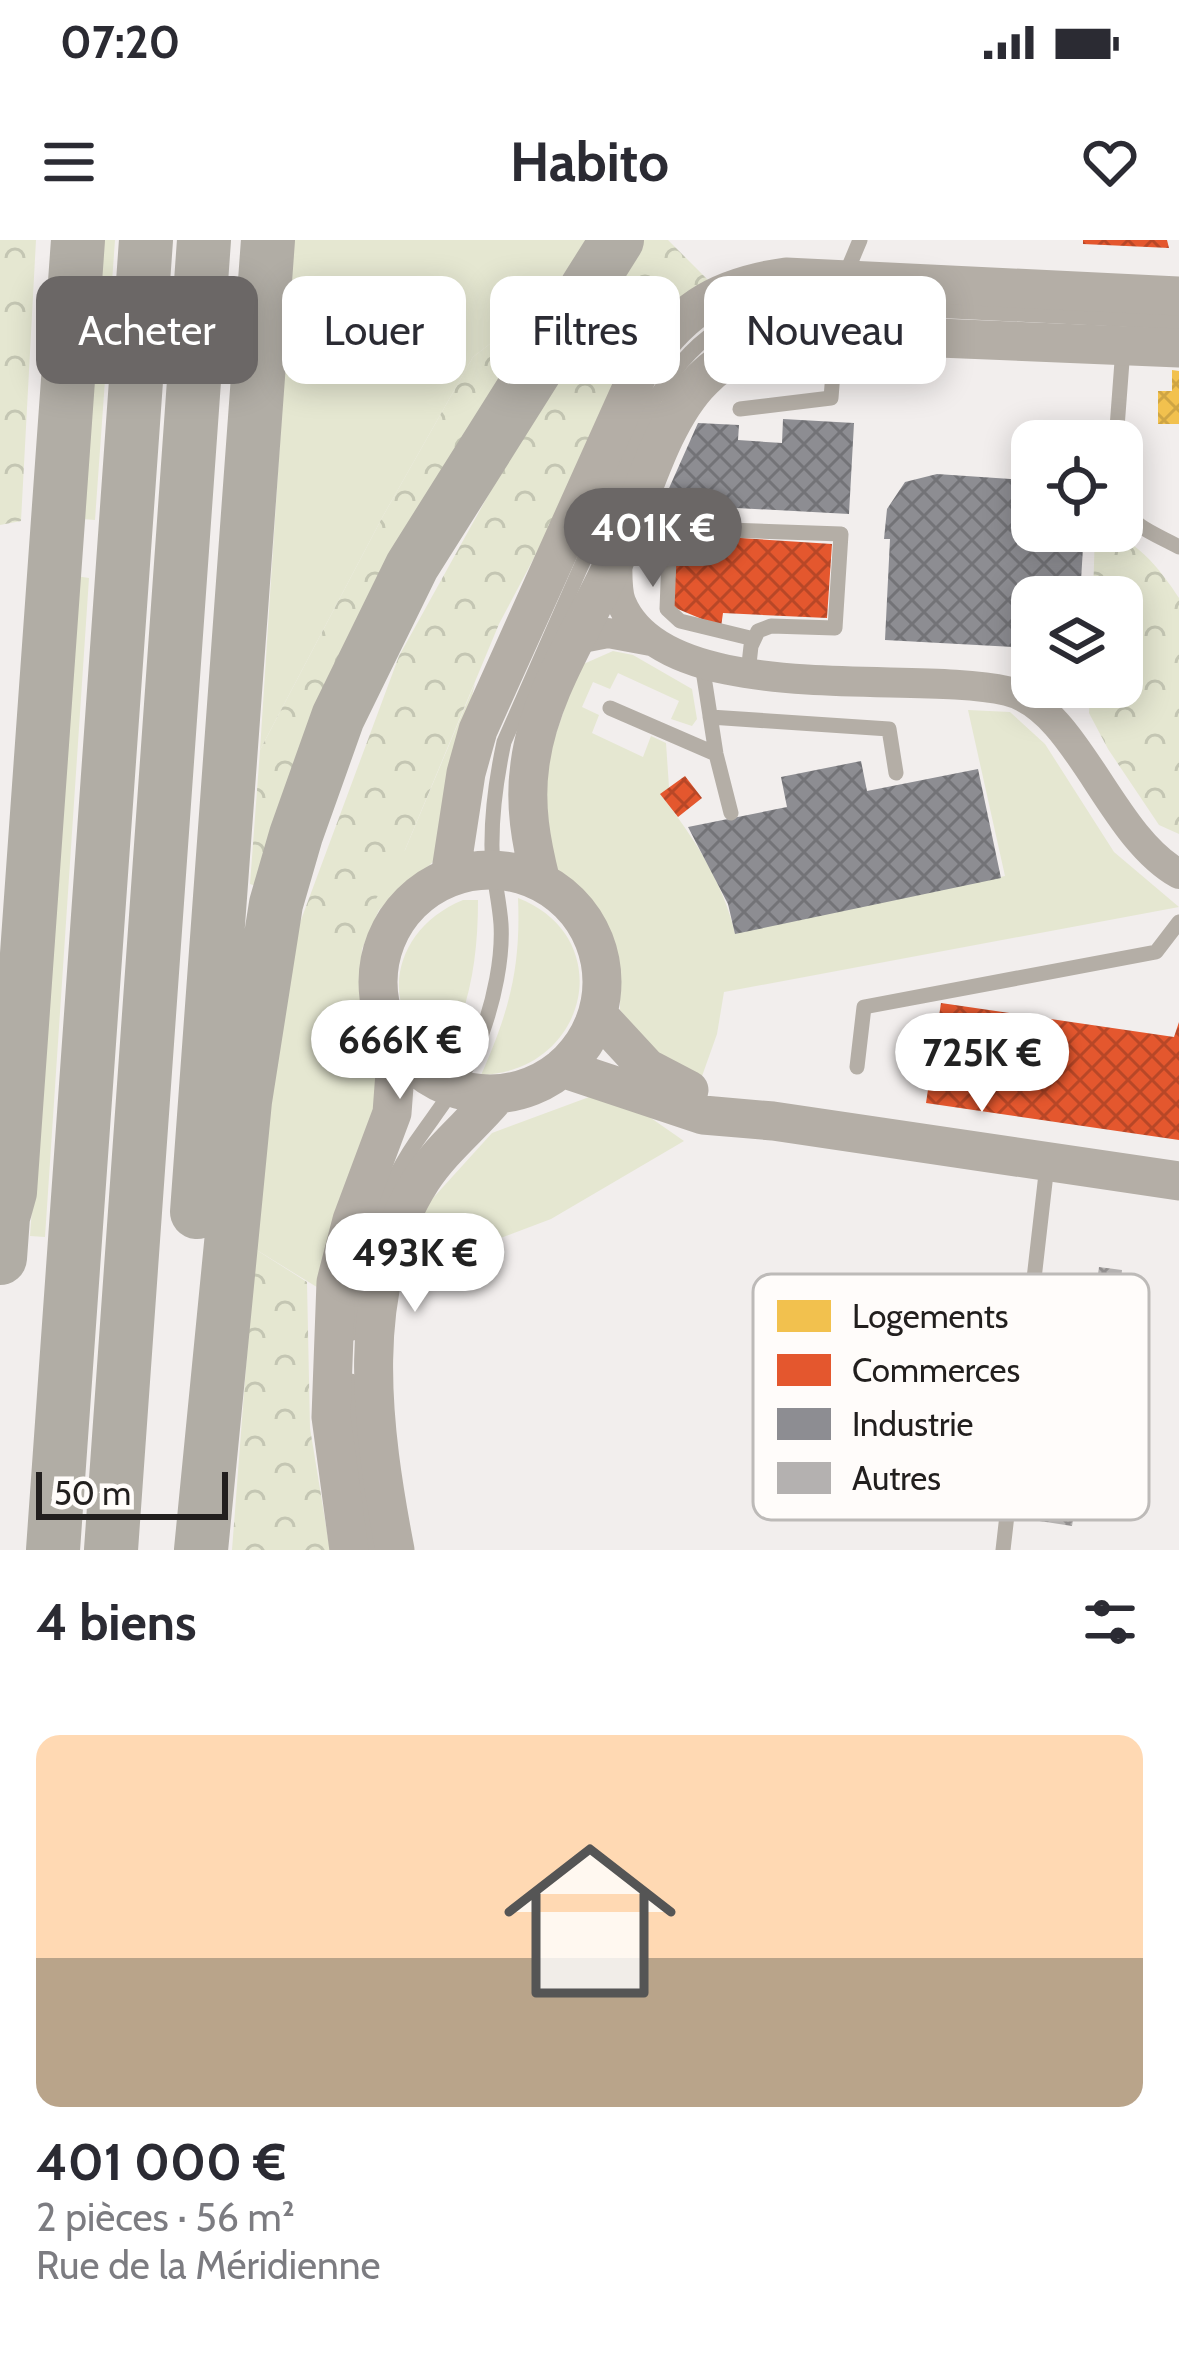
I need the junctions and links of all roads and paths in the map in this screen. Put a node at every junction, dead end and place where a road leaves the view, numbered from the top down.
1 (78, 240) edge
2 (146, 240) edge
3 (204, 240) edge
4 (268, 240) edge
5 (616, 240) edge
6 (860, 240) edge
7 (845, 276) edge
8 (946, 295) edge
9 (1179, 296) edge
10 (704, 303) edge
11 (1122, 321) junction
12 (1179, 322) edge
13 (946, 339) edge
14 (1179, 348) edge
15 (704, 378) edge
16 (832, 384) edge
17 (740, 409) dead end
18 (1117, 420) edge
19 (1143, 528) edge
20 (1179, 547) edge
21 (617, 556) junction
22 (754, 639) junction
23 (578, 640) junction
24 (651, 641) junction
25 (702, 664) junction
26 (748, 673) junction
27 (610, 708) dead end
28 (710, 717) junction
29 (716, 754) junction
30 (896, 773) dead end
31 (731, 813) dead end
32 (493, 869) junction
33 (1179, 874) edge
34 (450, 877) junction
35 (541, 882) junction
36 (1179, 922) edge
37 (598, 1015) junction
38 (397, 1046) junction
39 (857, 1067) dead end
40 (562, 1068) junction
41 (454, 1089) junction
42 (496, 1096) junction
43 (773, 1121) junction
44 (1048, 1162) junction
45 (1179, 1180) edge
46 (1, 1230) edge
47 (1035, 1274) edge
48 (352, 1352) dead end
49 (351, 1372) dead end
50 (1006, 1520) edge
51 (53, 1550) edge
52 (111, 1550) edge
53 (174, 1550) edge
54 (201, 1550) edge
55 (349, 1550) edge
56 (372, 1550) edge
57 (395, 1550) edge
58 (1003, 1550) edge

1 - 46 highway
2 - 51 highway
3 - 52 highway
4 - 53 highway
5 - 54 highway
6 - 7 lane
8 - 11 street
9 - 11 street
10 - 34 street
11 - 12 lane
11 - 13 street
11 - 14 street
11 - 18 lane
11 - 32 lane
15 - 21 street
16 - 17 lane
19 - 20 lane
21 - 23 street
21 - 24 street
22 - 22 lane
22 - 26 lane
23 - 24 street
23 - 35 street
24 - 25 street
25 - 26 street
25 - 28 lane
26 - 33 street
27 - 29 lane
28 - 29 lane
28 - 30 lane
29 - 31 lane
32 - 34 street
32 - 35 street
32 - 41 lane
34 - 38 street
35 - 37 street
36 - 39 lane
37 - 40 street
37 - 43 street
38 - 41 street
38 - 55 street
40 - 42 street
40 - 43 street
41 - 42 street
41 - 48 lane
42 - 57 street
43 - 44 street
44 - 45 street
44 - 47 lane
49 - 56 lane
50 - 58 lane

